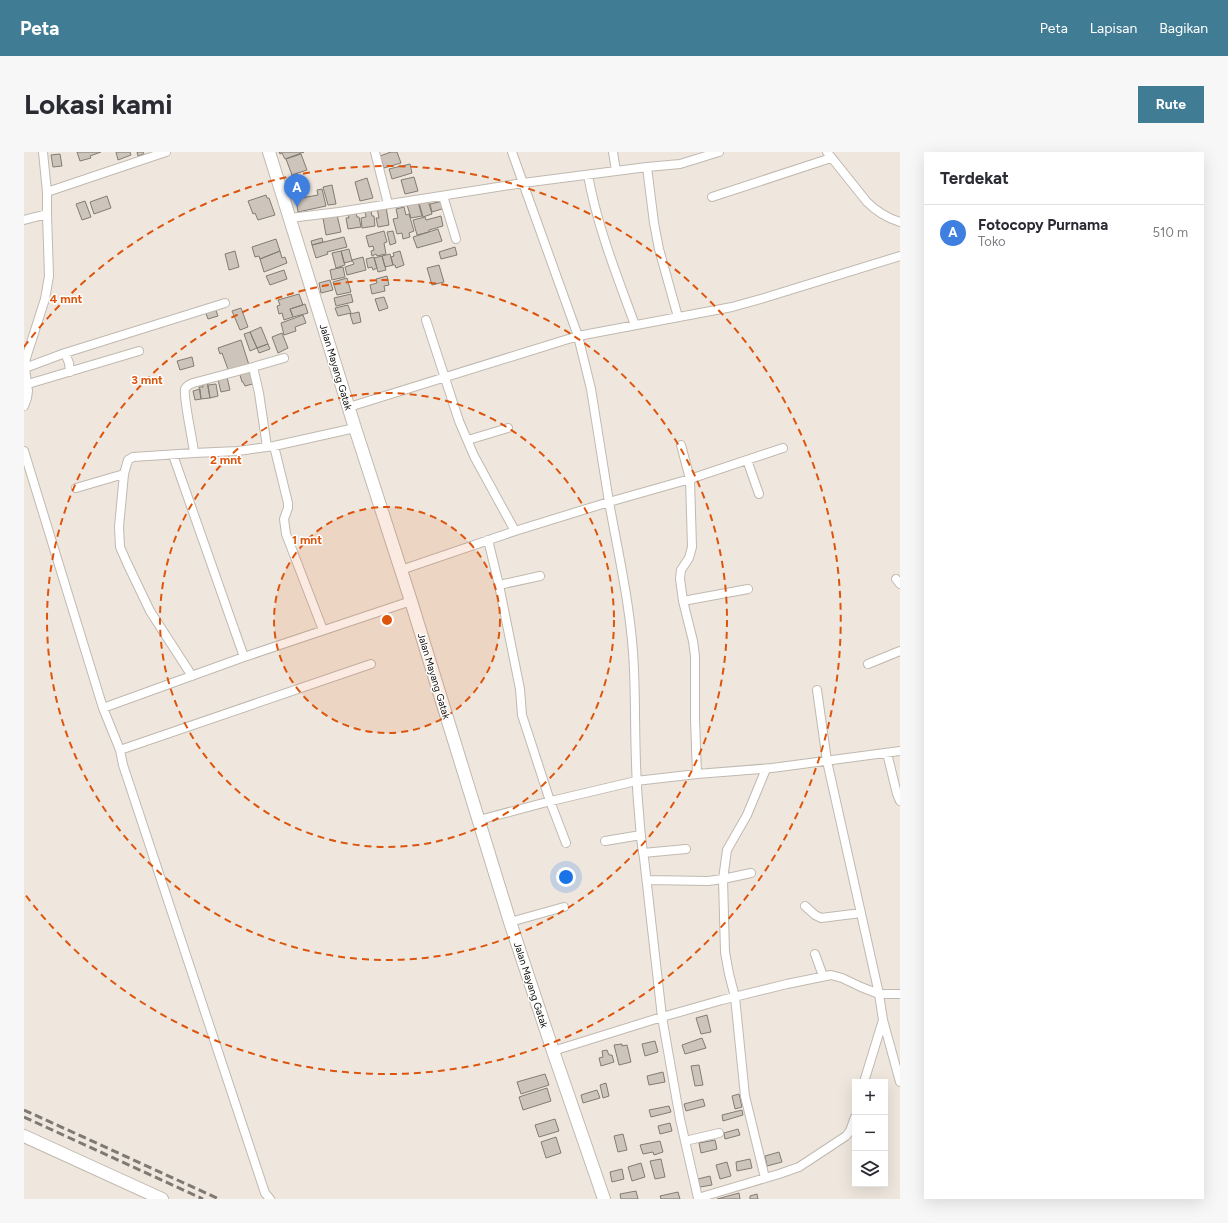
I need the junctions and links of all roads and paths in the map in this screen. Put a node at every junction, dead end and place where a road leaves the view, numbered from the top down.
1 (43, 152) edge
2 (166, 152) edge
3 (269, 152) edge
4 (375, 152) edge
5 (512, 152) edge
6 (613, 152) edge
7 (719, 152) edge
8 (829, 155) edge
9 (647, 167) junction
10 (616, 171) junction
11 (588, 175) junction
12 (523, 182) junction
13 (47, 192) junction
14 (443, 196) junction
15 (712, 197) dead end
16 (388, 204) junction
17 (47, 214) junction
18 (290, 218) junction
19 (24, 220) edge
20 (900, 222) edge
21 (456, 239) dead end
22 (900, 256) edge
23 (224, 303) dead end
24 (678, 317) junction
25 (426, 320) dead end
26 (635, 325) junction
27 (578, 336) junction
28 (139, 350) dead end
29 (65, 353) junction
30 (284, 358) dead end
31 (253, 367) junction
32 (25, 368) junction
33 (70, 372) junction
34 (445, 377) junction
35 (28, 384) junction
36 (24, 406) edge
37 (349, 407) junction
38 (355, 428) junction
39 (508, 428) dead end
40 (468, 440) junction
41 (681, 445) dead end
42 (271, 447) junction
43 (783, 448) dead end
44 (24, 451) edge
45 (194, 453) junction
46 (173, 455) junction
47 (747, 460) junction
48 (124, 474) junction
49 (690, 479) junction
50 (76, 488) dead end
51 (759, 494) dead end
52 (609, 502) junction
53 (515, 531) junction
54 (488, 540) junction
55 (401, 570) junction
56 (540, 576) dead end
57 (499, 585) junction
58 (748, 588) dead end
59 (411, 601) junction
60 (683, 601) junction
61 (323, 630) junction
62 (900, 651) edge
63 (244, 657) junction
64 (371, 664) dead end
65 (868, 664) dead end
66 (192, 676) junction
67 (817, 690) dead end
68 (103, 708) junction
69 (120, 750) junction
70 (900, 751) edge
71 (887, 753) junction
72 (827, 761) junction
73 (769, 768) junction
74 (697, 774) junction
75 (636, 781) junction
76 (550, 801) junction
77 (900, 801) edge
78 (479, 820) junction
79 (641, 835) junction
80 (605, 841) dead end
81 (566, 843) dead end
82 (686, 849) dead end
83 (643, 853) junction
84 (751, 873) dead end
85 (723, 879) junction
86 (647, 880) junction
87 (805, 906) dead end
88 (564, 907) dead end
89 (861, 913) junction
90 (510, 922) junction
91 (815, 954) dead end
92 (823, 976) junction
93 (879, 994) junction
94 (900, 994) edge
95 (735, 997) junction
96 (662, 1017) junction
97 (883, 1020) junction
98 (553, 1051) junction
99 (865, 1079) edge
100 (900, 1082) edge
101 (852, 1125) edge
102 (719, 1133) dead end
103 (24, 1136) edge
104 (685, 1141) junction
105 (765, 1178) junction
106 (148, 1196) edge
107 (162, 1199) edge
108 (270, 1199) edge
109 (604, 1199) edge
110 (698, 1199) edge

1 - 13 street
2 - 13 street
3 - 18 street, Jalan Mayang Gatak
4 - 16 street
5 - 12 street
6 - 10 street
7 - 9 street
8 - 15 street
8 - 20 street
9 - 10 street
9 - 24 street
10 - 11 street
11 - 12 street
11 - 26 street
12 - 14 street
12 - 27 street
13 - 17 street
14 - 16 street
14 - 21 street
16 - 18 street
17 - 19 street
17 - 32 street
18 - 37 street, Jalan Mayang Gatak
22 - 24 street
23 - 29 street
24 - 26 street
25 - 34 street
26 - 27 street
27 - 34 street
27 - 52 street
28 - 33 street
29 - 32 street
29 - 33 street
30 - 31 street
31 - 42 street
31 - 45 street
32 - 35 street
33 - 35 street
34 - 37 street
34 - 40 street
35 - 36 street
37 - 38 street, Jalan Mayang Gatak
38 - 42 street
38 - 55 street, Jalan Mayang Gatak
39 - 40 street
40 - 53 street
41 - 49 street
42 - 45 street
42 - 61 street
43 - 47 street
44 - 68 street
45 - 46 street
46 - 48 street
46 - 63 street
47 - 49 street
47 - 51 street
48 - 50 street
48 - 66 street
49 - 52 street
49 - 60 street
52 - 53 street
52 - 75 street
53 - 54 street
54 - 55 street
54 - 57 street
55 - 59 street, Jalan Mayang Gatak
56 - 57 street
57 - 76 street
58 - 60 street
59 - 61 street
59 - 78 street, Jalan Mayang Gatak
60 - 74 street
61 - 63 street
62 - 65 street
63 - 66 street
64 - 69 street
66 - 68 street
67 - 72 street
68 - 69 street
69 - 108 street
70 - 71 street
71 - 72 street
71 - 77 street
72 - 73 street
72 - 89 street
73 - 74 street
73 - 85 street
74 - 75 street
75 - 76 street
75 - 79 street
76 - 78 street
76 - 81 street
78 - 90 street, Jalan Mayang Gatak
79 - 80 street
79 - 83 street
82 - 83 street
83 - 86 street
84 - 85 street
85 - 86 street
85 - 95 street
86 - 96 street
87 - 89 street
88 - 90 street
89 - 93 street
90 - 98 street, Jalan Mayang Gatak
91 - 92 street
92 - 93 street
92 - 95 street
93 - 94 street
93 - 97 street
95 - 96 street
95 - 105 street
96 - 98 street
96 - 104 street
97 - 99 street
97 - 100 street
98 - 109 street, Jalan Mayang Gatak
101 - 105 street
102 - 104 street
103 - 106 street
104 - 110 street
105 - 110 street
106 - 107 street

